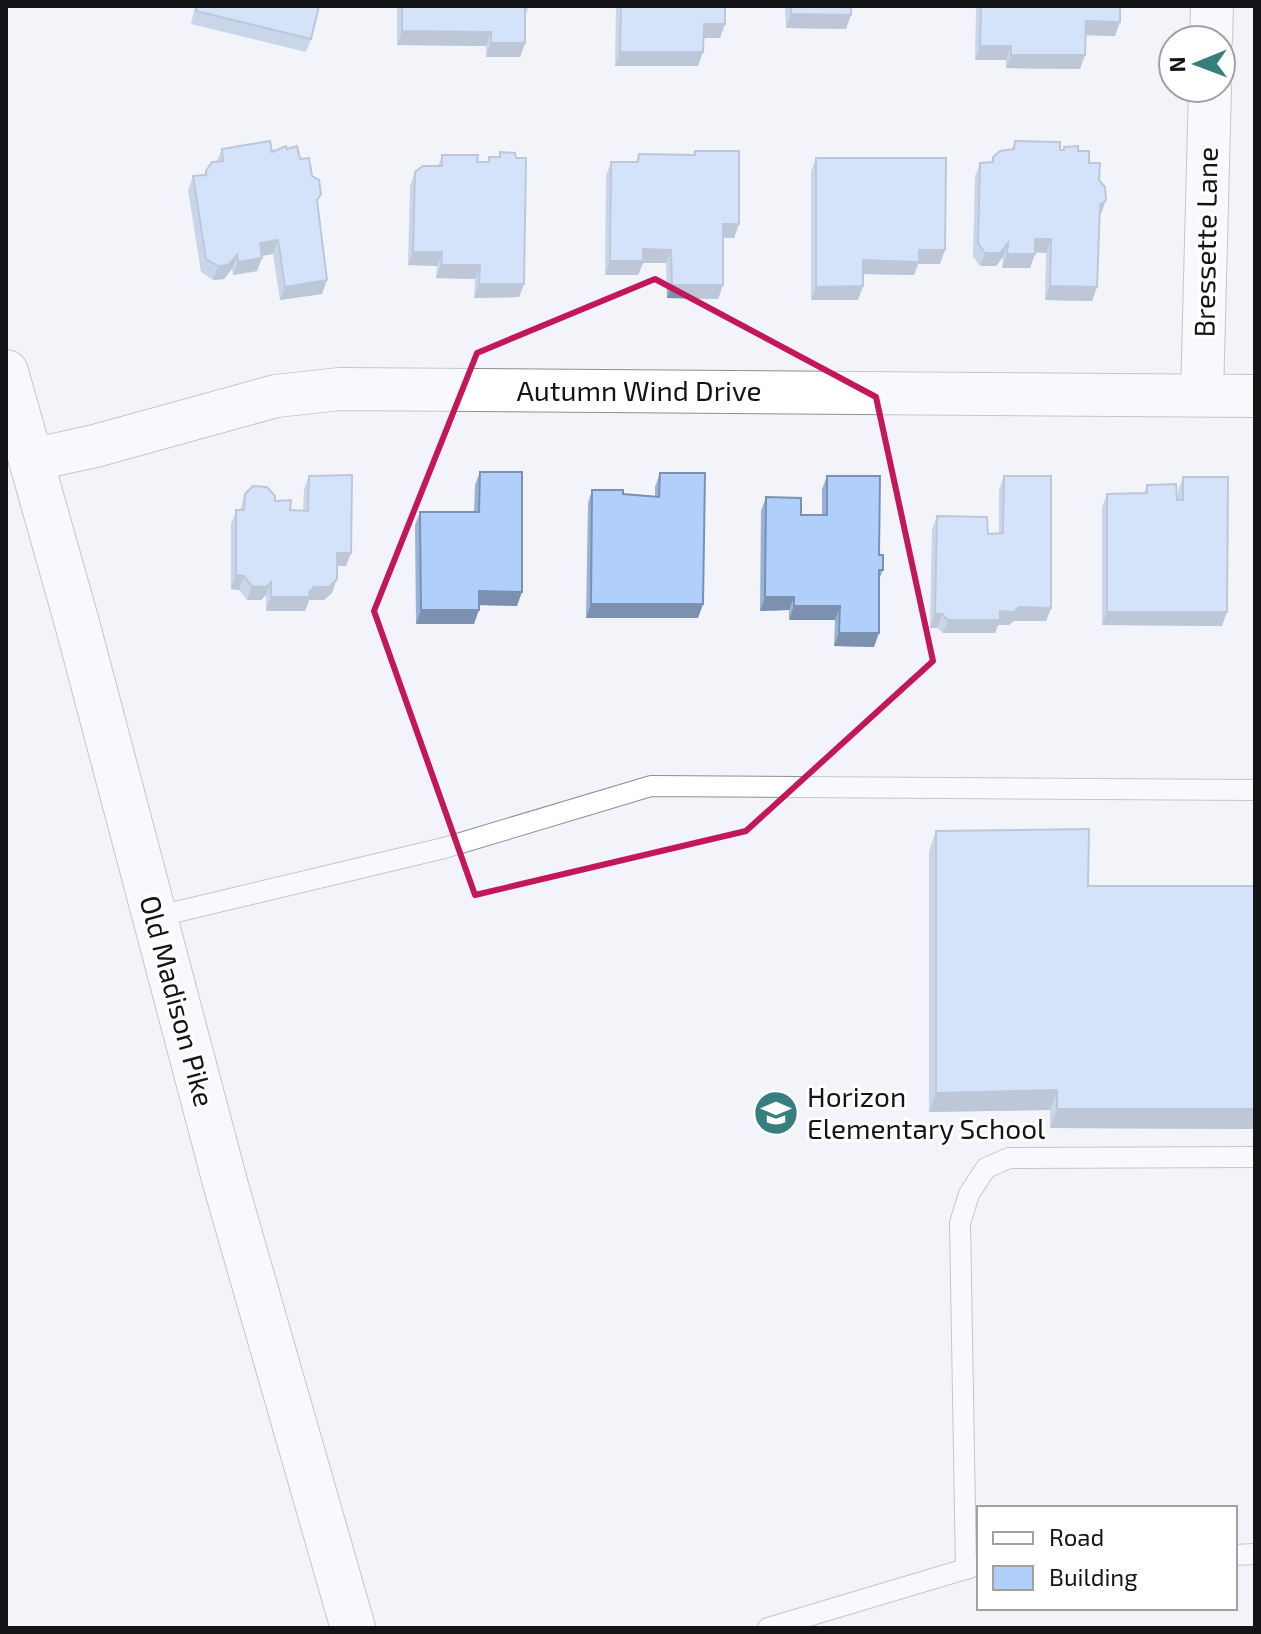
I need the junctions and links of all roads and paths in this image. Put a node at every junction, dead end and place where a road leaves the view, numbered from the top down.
1 (1210, 104) edge
2 (6, 372) edge
3 (1202, 395) junction
4 (1255, 396) edge
5 (31, 460) junction
6 (1255, 790) edge
7 (155, 917) junction
8 (1255, 1157) edge
9 (972, 1567) edge
10 (353, 1628) edge
11 (768, 1628) edge

1 - 3 street, Bressette Lane
2 - 5 main road, Old Madison Pike
3 - 4 street, Autumn Wind Drive
3 - 5 street, Autumn Wind Drive
5 - 7 main road, Old Madison Pike
6 - 7 lane
7 - 10 main road, Old Madison Pike
8 - 9 lane
9 - 11 lane

